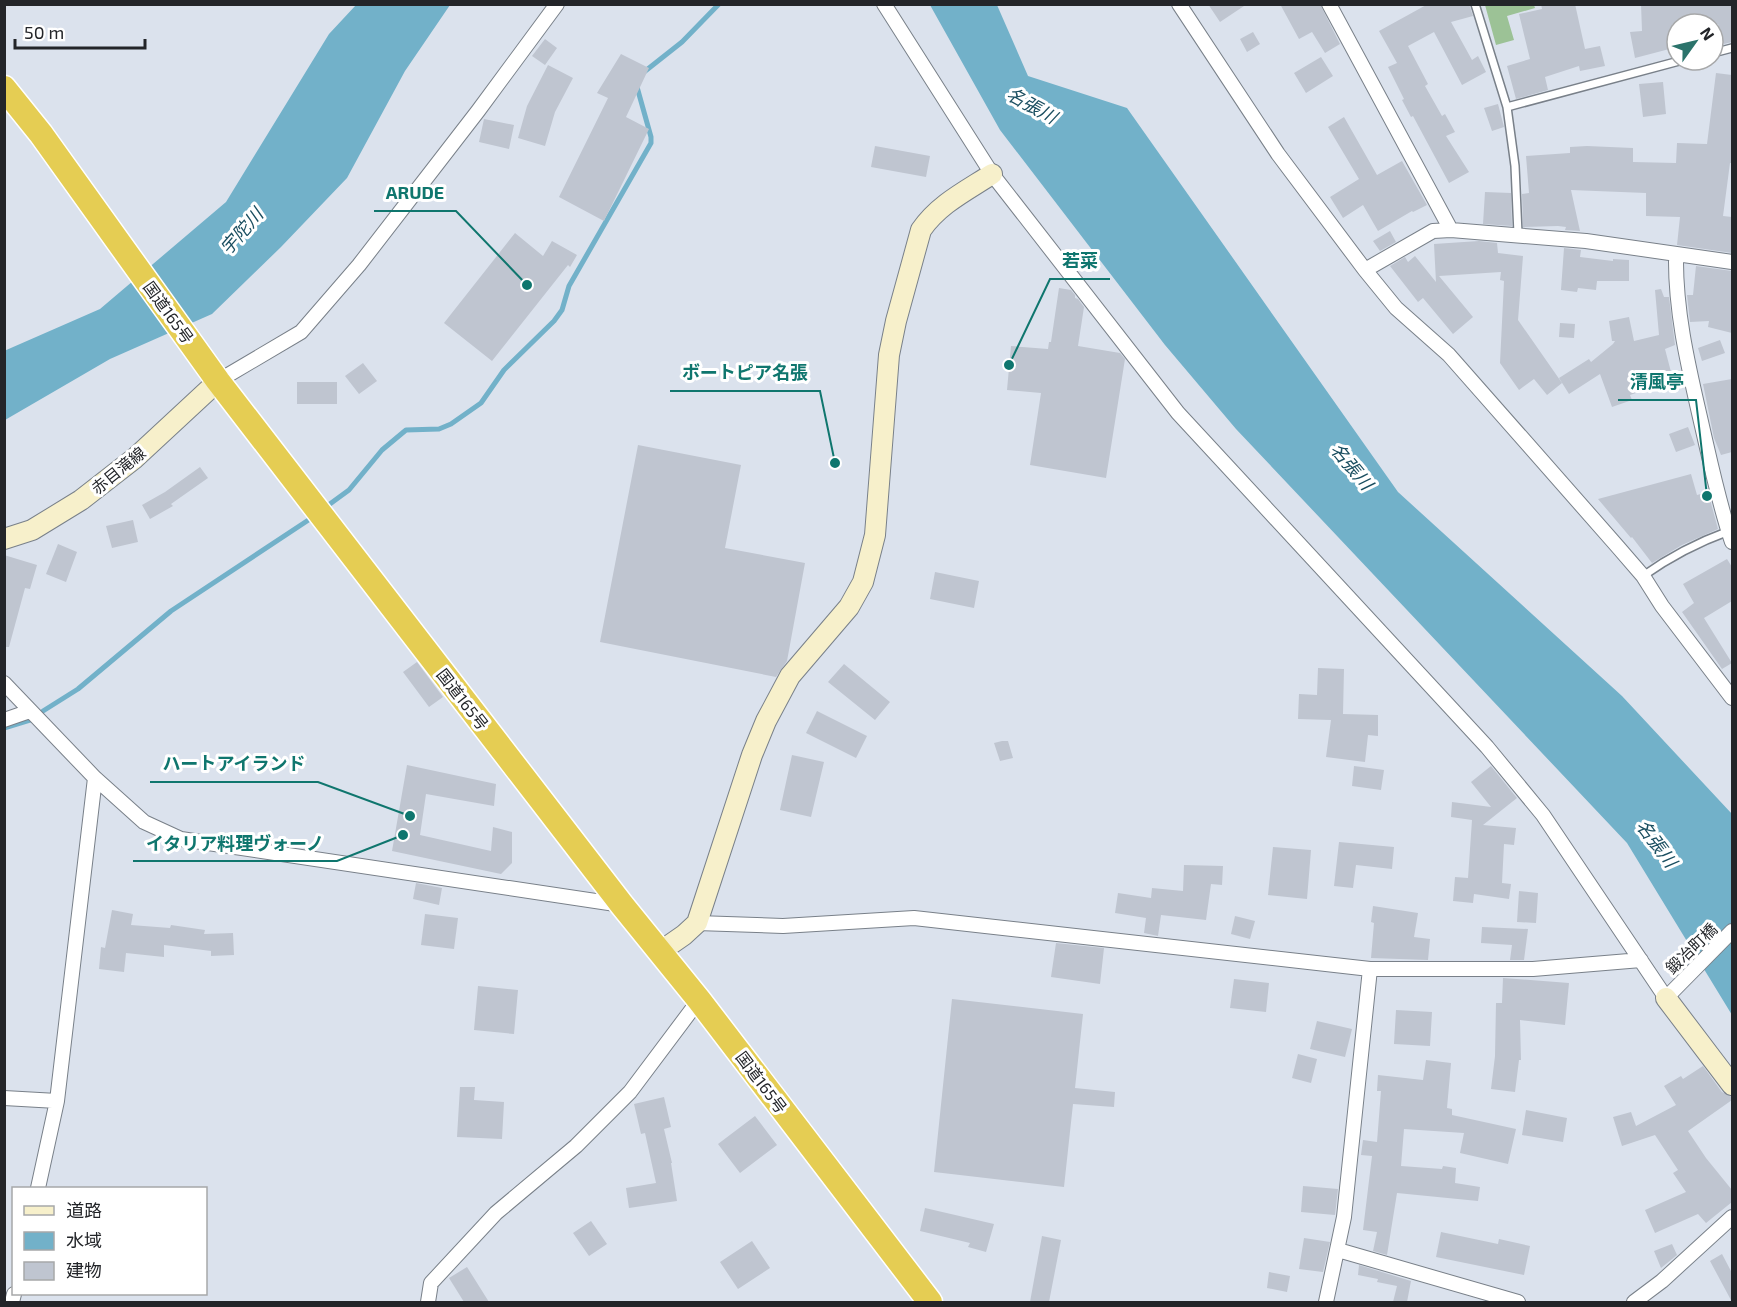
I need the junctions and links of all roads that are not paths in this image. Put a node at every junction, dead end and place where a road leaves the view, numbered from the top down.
1 (557, 4) edge
2 (884, 4) edge
3 (1179, 4) edge
4 (1329, 4) edge
5 (1475, 4) edge
6 (1665, 65) edge
7 (4, 88) edge
8 (1507, 106) junction
9 (992, 174) junction
10 (1451, 230) junction
11 (1518, 234) junction
12 (1676, 254) junction
13 (1732, 262) edge
14 (1365, 270) junction
15 (211, 372) junction
16 (1731, 536) edge
17 (4, 538) edge
18 (1642, 576) junction
19 (4, 683) edge
20 (1732, 698) edge
21 (30, 711) junction
22 (4, 720) edge
23 (95, 778) junction
24 (622, 905) junction
25 (697, 923) junction
26 (1732, 931) edge
27 (661, 951) junction
28 (1641, 960) junction
29 (1370, 969) junction
30 (1670, 993) junction
31 (699, 1000) junction
32 (1732, 1085) edge
33 (4, 1098) edge
34 (57, 1101) junction
35 (38, 1187) edge
36 (1732, 1217) edge
37 (1338, 1250) junction
38 (428, 1302) edge
39 (930, 1302) edge
40 (1326, 1302) edge
41 (1518, 1302) edge
42 (1634, 1302) edge

1 - 15 street
2 - 9 street
3 - 14 street
4 - 10 street
5 - 8 lane
6 - 8 lane
7 - 15 highway, 国道165号
8 - 11 lane
9 - 25 street
9 - 28 street
10 - 11 street
10 - 14 street
11 - 12 street
12 - 13 street
12 - 16 street
14 - 18 street
15 - 17 street, 赤目滝線
15 - 24 highway, 国道165号
16 - 18 lane
18 - 20 street
19 - 21 street
21 - 22 street
21 - 23 street
23 - 24 street
23 - 34 street
24 - 27 highway, 国道165号
25 - 27 street
25 - 29 street
26 - 30 street, 鍛冶町橋
27 - 31 highway, 国道165号
28 - 29 street
28 - 30 street
29 - 37 street
30 - 32 street
31 - 38 street
31 - 39 highway, 国道165号
33 - 34 street
34 - 35 street
36 - 42 street
37 - 40 street
37 - 41 street

